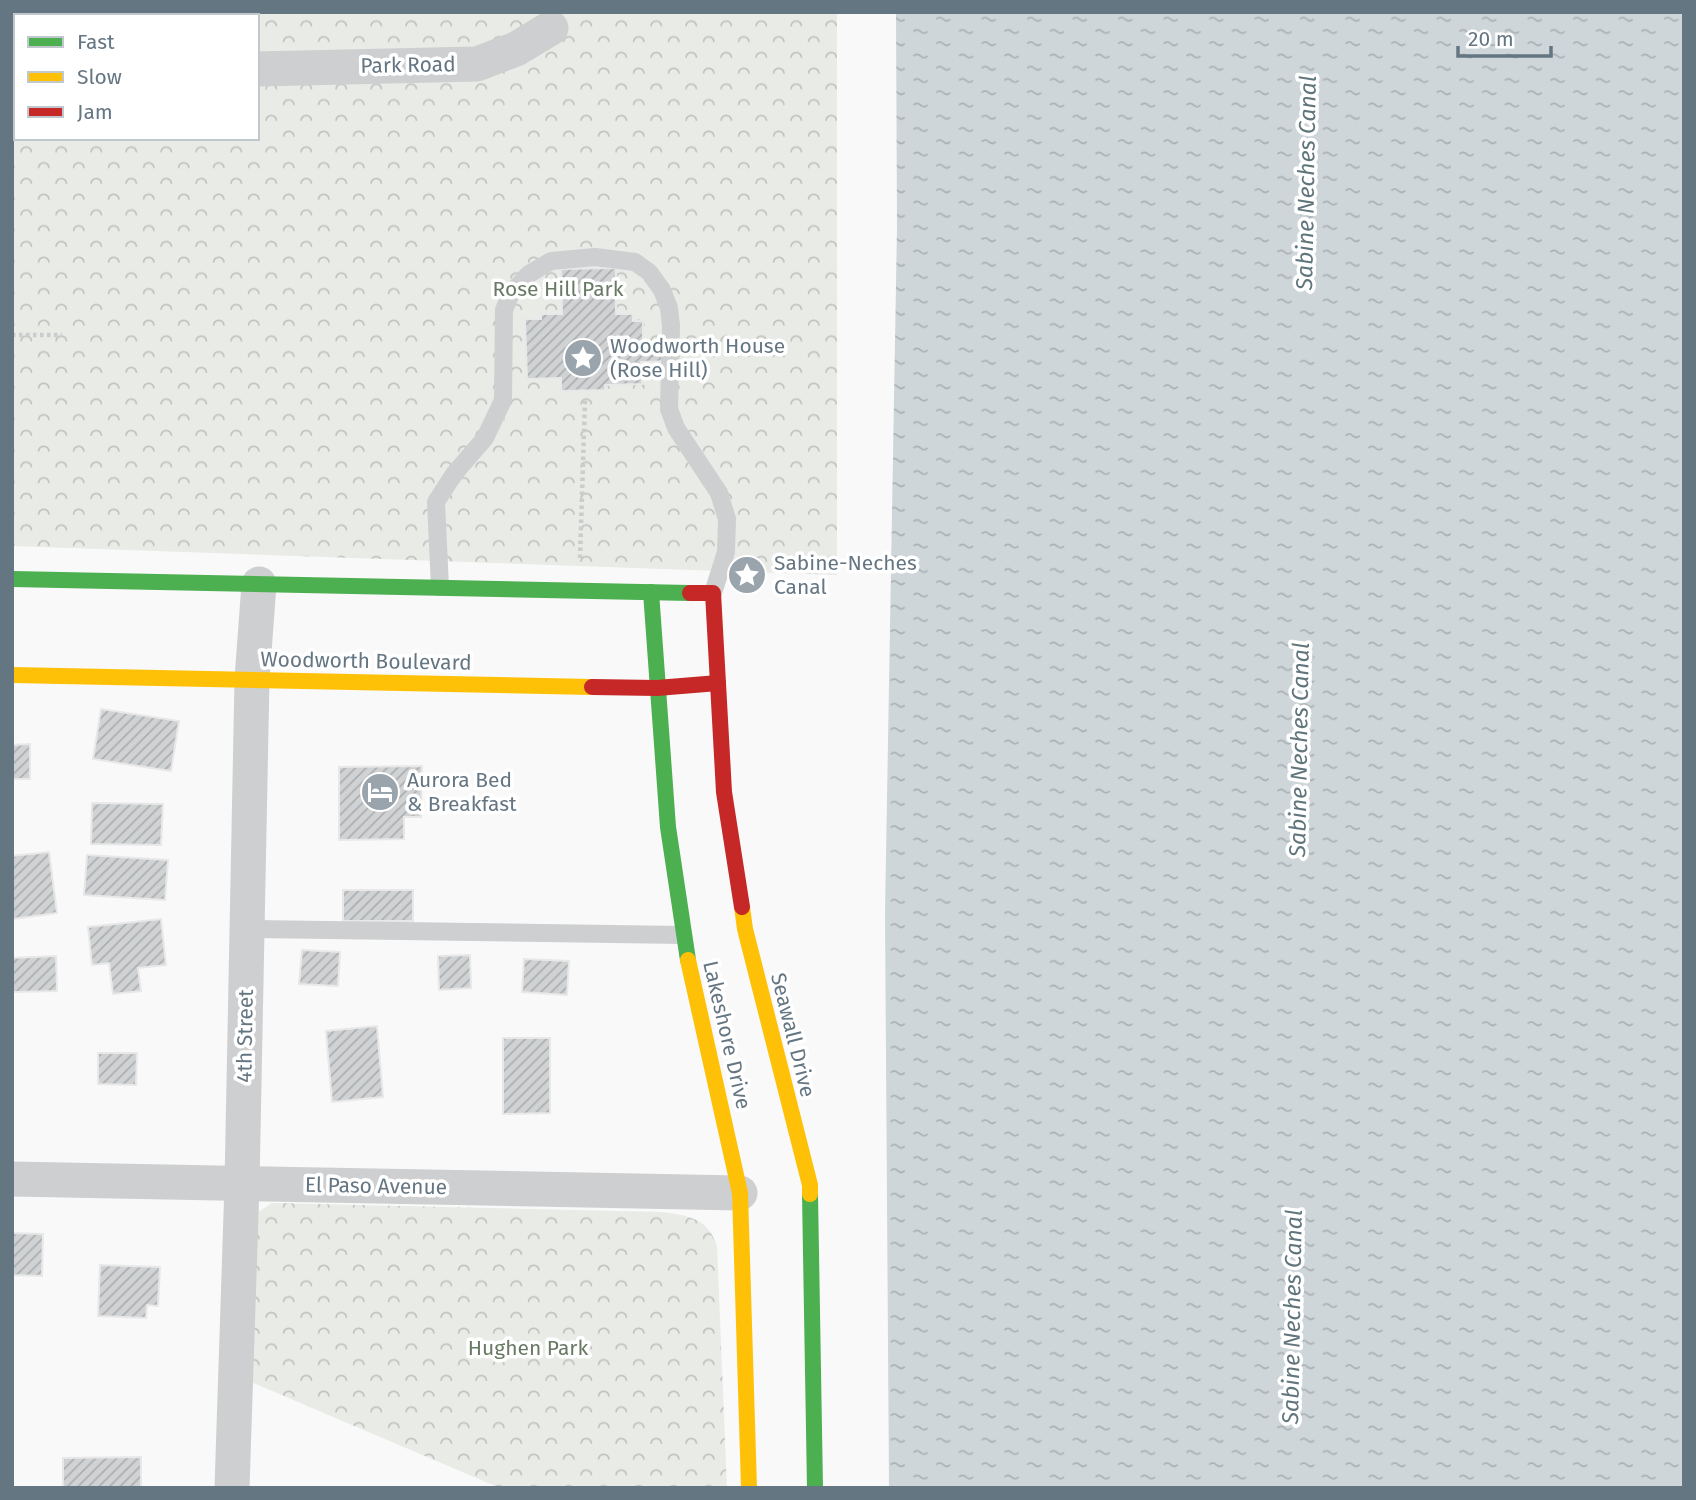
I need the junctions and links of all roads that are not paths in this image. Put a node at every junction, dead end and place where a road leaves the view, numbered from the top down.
1 (556, 20) edge
2 (259, 69) edge
3 (12, 579) edge
4 (259, 584) junction
5 (440, 587) junction
6 (651, 592) junction
7 (713, 593) junction
8 (12, 675) edge
9 (253, 679) junction
10 (718, 683) junction
11 (657, 688) junction
12 (247, 929) junction
13 (682, 935) junction
14 (12, 1179) edge
15 (242, 1184) junction
16 (740, 1193) junction
17 (232, 1488) edge
18 (749, 1488) edge
19 (814, 1488) edge

1 - 2 street, Park Road
3 - 4 street
4 - 5 street
4 - 9 street, 4th Street
5 - 6 street
5 - 7 lane
6 - 7 street
6 - 11 street, Lakeshore Drive
7 - 10 street, Seawall Drive
8 - 9 street, Woodworth Boulevard
9 - 11 street, Woodworth Boulevard
9 - 12 street, 4th Street
10 - 11 street, Woodworth Boulevard
10 - 19 street, Seawall Drive
11 - 13 street, Lakeshore Drive
12 - 13 lane
12 - 15 street, 4th Street
13 - 16 street, Lakeshore Drive
14 - 15 street, El Paso Avenue
15 - 16 street, El Paso Avenue
15 - 17 street, 4th Street
16 - 18 street, Lakeshore Drive

